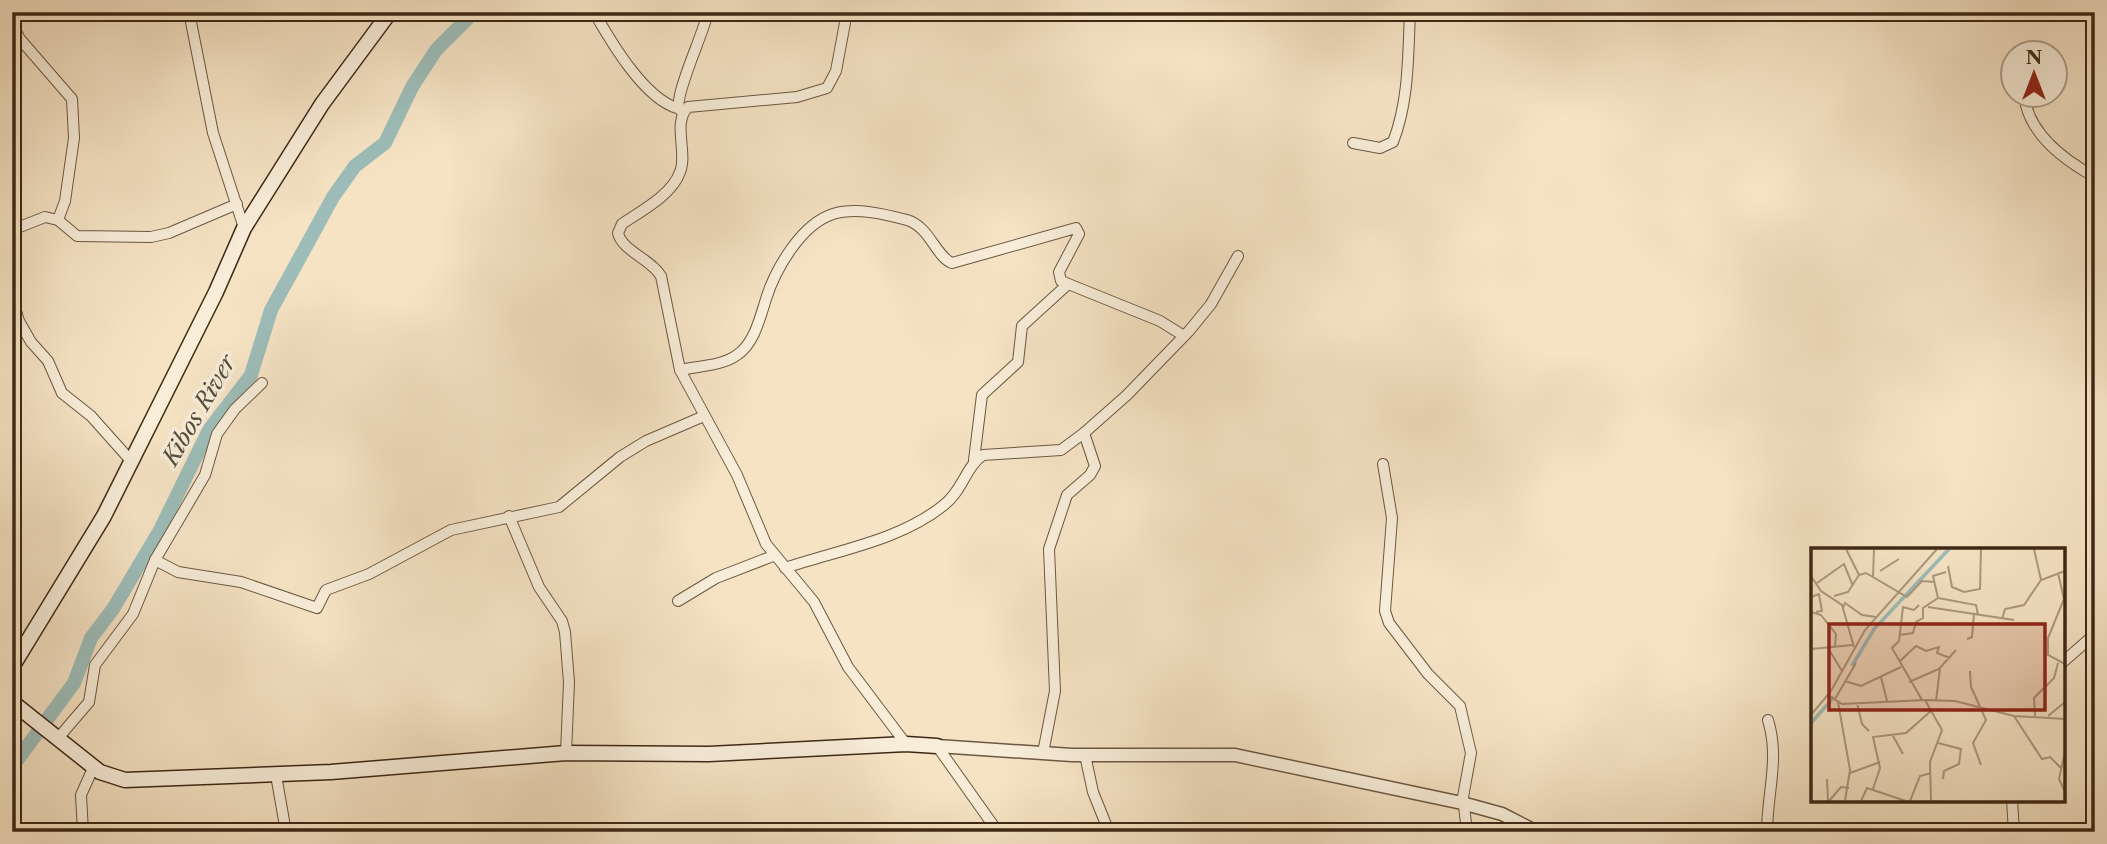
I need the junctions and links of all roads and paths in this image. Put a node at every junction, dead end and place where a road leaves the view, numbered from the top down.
1 (189, 12) edge
2 (390, 12) edge
3 (594, 12) edge
4 (708, 12) edge
5 (847, 12) edge
6 (1410, 12) edge
7 (12, 24) edge
8 (2027, 108) edge
9 (680, 110) junction
10 (1353, 143) dead end
11 (2095, 177) edge
12 (237, 204) junction
13 (58, 220) junction
14 (244, 228) junction
15 (12, 230) edge
16 (1238, 256) dead end
17 (1067, 285) junction
18 (12, 298) edge
19 (1184, 336) junction
20 (680, 370) junction
21 (262, 383) dead end
22 (704, 416) junction
23 (1084, 433) junction
24 (974, 460) junction
25 (132, 462) junction
26 (1383, 464) dead end
27 (509, 516) junction
28 (773, 556) junction
29 (155, 560) junction
30 (785, 568) junction
31 (678, 601) dead end
32 (2095, 634) edge
33 (2065, 660) edge
34 (12, 667) edge
35 (12, 702) edge
36 (1768, 720) dead end
37 (55, 734) junction
38 (906, 744) junction
39 (937, 746) junction
40 (566, 753) junction
41 (1043, 753) junction
42 (1085, 755) junction
43 (94, 766) junction
44 (276, 775) junction
45 (2012, 802) edge
46 (1462, 803) junction
47 (83, 832) edge
48 (286, 832) edge
49 (998, 832) edge
50 (1109, 832) edge
51 (1467, 832) edge
52 (1537, 832) edge
53 (1767, 832) edge
54 (2014, 832) edge

1 - 12 street
2 - 14 main road
3 - 9 street
4 - 9 street
5 - 9 street
6 - 10 street
7 - 13 street
8 - 11 street
9 - 20 street
12 - 13 street
12 - 14 street
13 - 15 street
14 - 25 main road
16 - 19 street
17 - 19 street
17 - 20 street
17 - 24 street
18 - 25 street
19 - 23 street
20 - 22 street
21 - 29 street
22 - 27 street
22 - 28 street
23 - 24 street
23 - 41 street
24 - 30 street
25 - 34 main road
26 - 46 street
27 - 29 street
27 - 40 street
28 - 30 street
28 - 31 street
29 - 37 street
30 - 38 street
32 - 33 street
35 - 37 main road
36 - 53 street
37 - 43 main road
38 - 39 main road
38 - 40 main road
39 - 41 street
39 - 49 street
40 - 44 main road
41 - 42 street
42 - 46 street
42 - 50 street
43 - 44 main road
43 - 47 street
44 - 48 street
45 - 54 street
46 - 51 street
46 - 52 street

